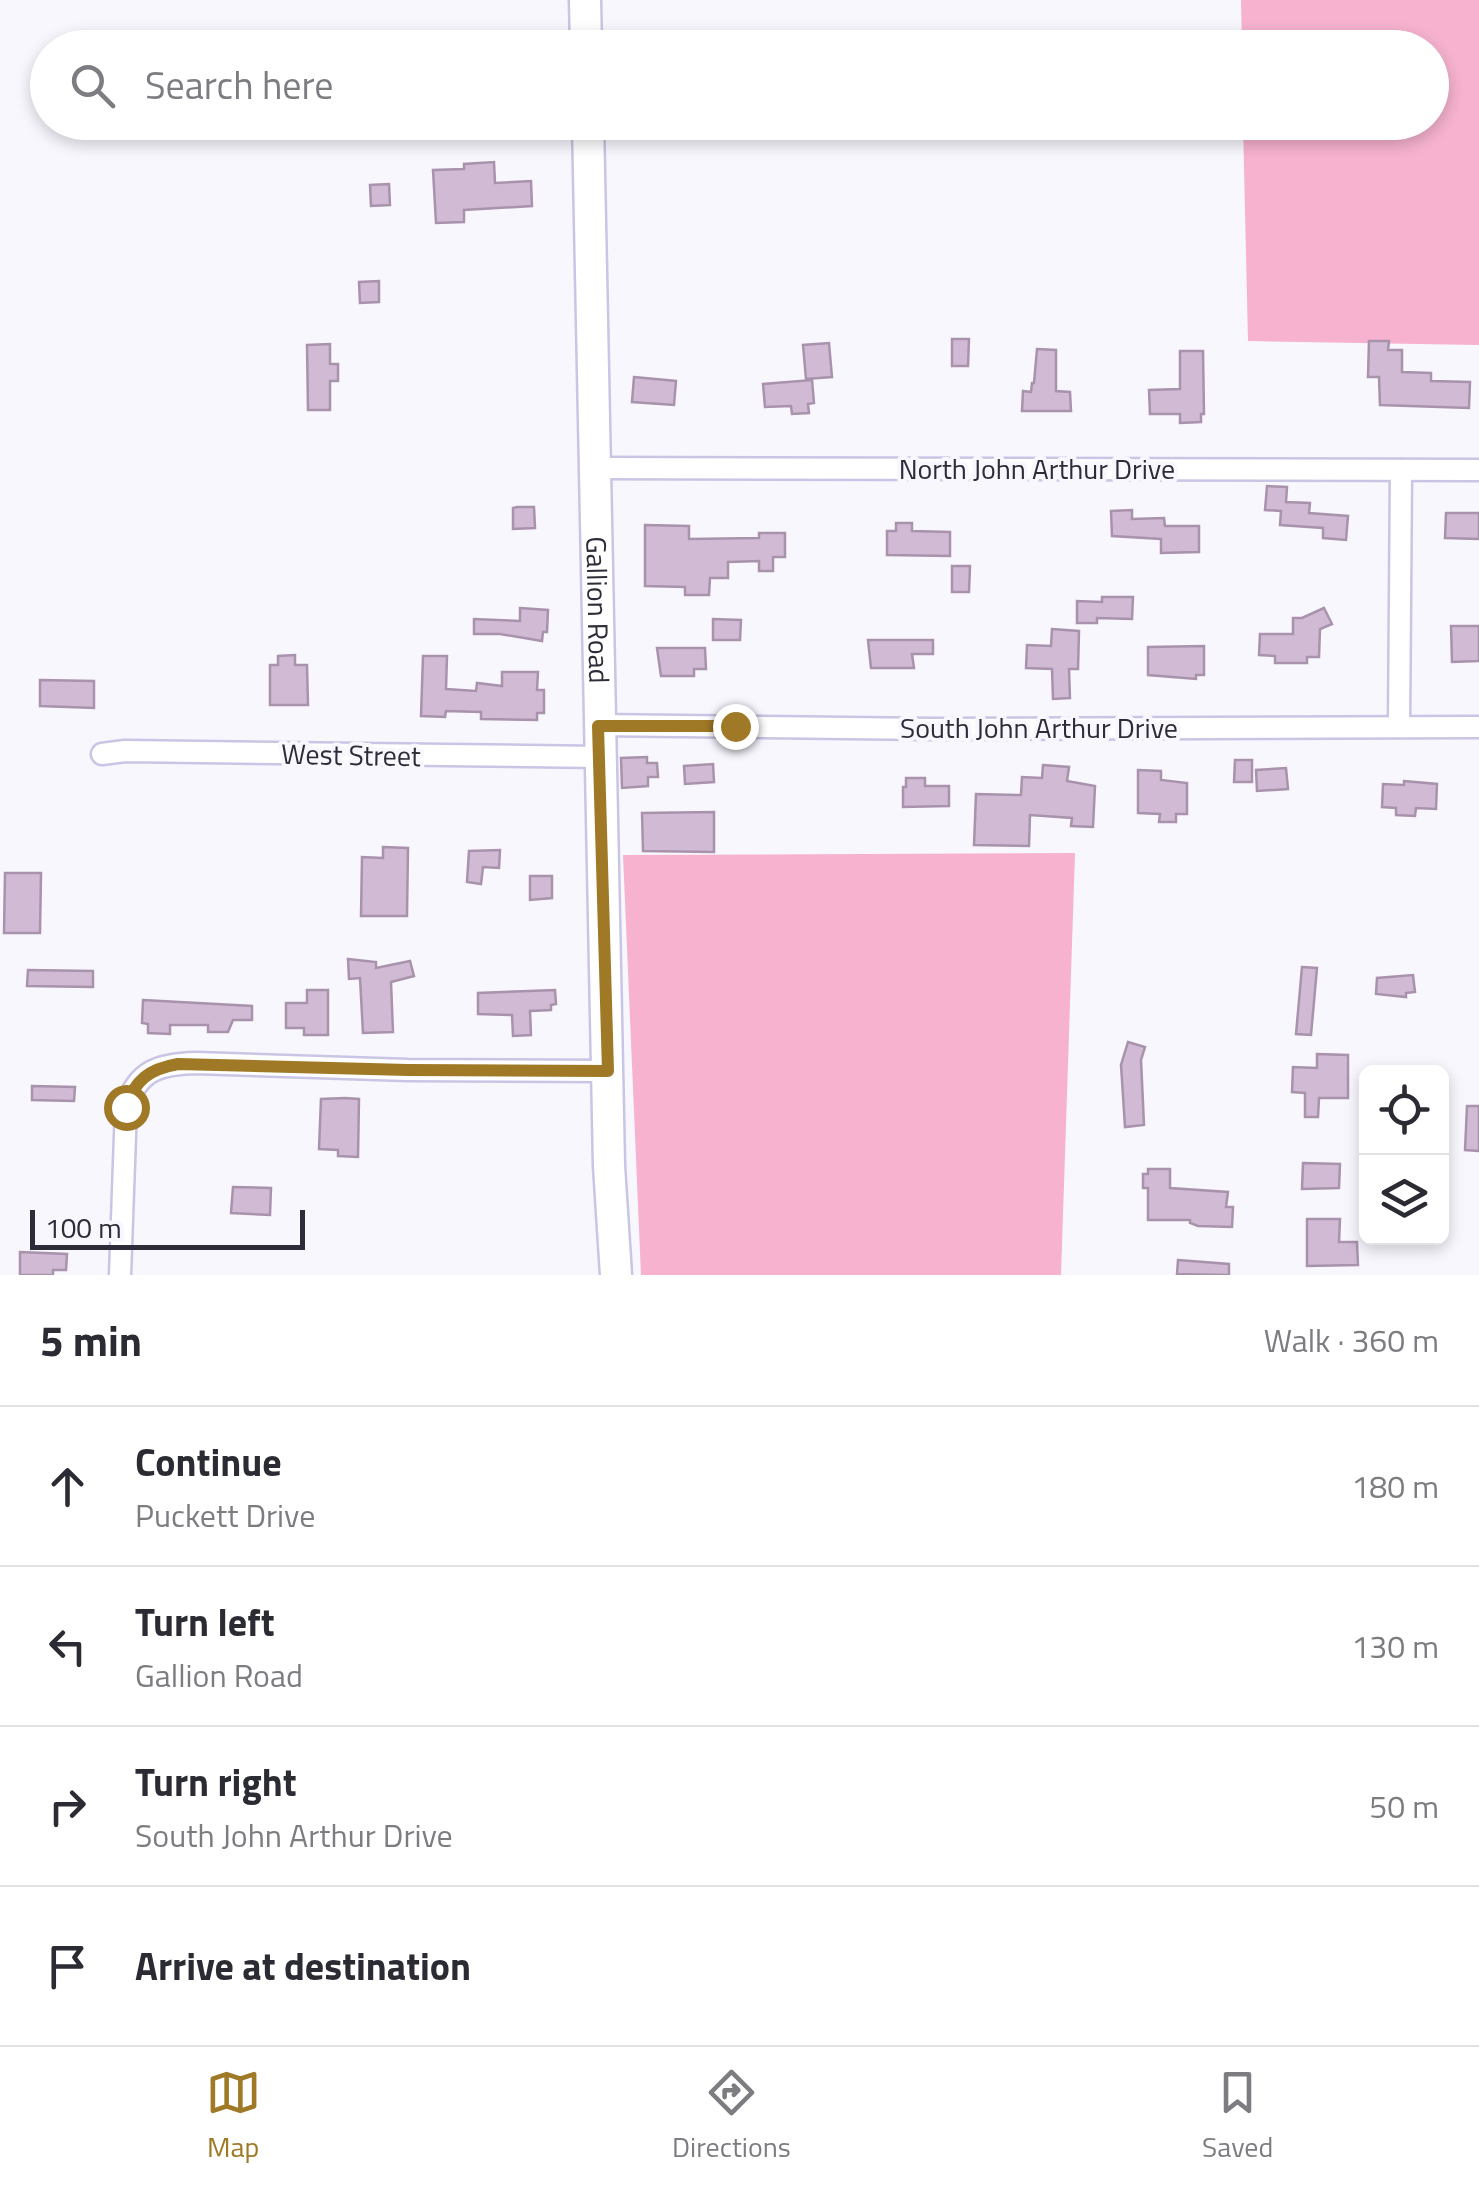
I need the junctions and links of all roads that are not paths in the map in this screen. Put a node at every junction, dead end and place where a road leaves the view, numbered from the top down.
1 (585, 0) edge
2 (586, 30) edge
3 (588, 140) edge
4 (596, 468) junction
5 (1401, 470) junction
6 (1479, 470) edge
7 (598, 726) junction
8 (1399, 726) junction
9 (1479, 728) edge
10 (102, 754) dead end
11 (599, 757) junction
12 (608, 1071) junction
13 (120, 1275) edge
14 (616, 1275) edge

1 - 2 street
3 - 4 street, Gallion Road
4 - 5 street, North John Arthur Drive
4 - 7 street, Gallion Road
5 - 6 street, North John Arthur Drive
5 - 8 street
7 - 8 street, South John Arthur Drive
7 - 11 street, Gallion Road
8 - 9 street, South John Arthur Drive
10 - 11 street, West Street
11 - 12 street, Gallion Road
12 - 13 street
12 - 14 street, Gallion Road

